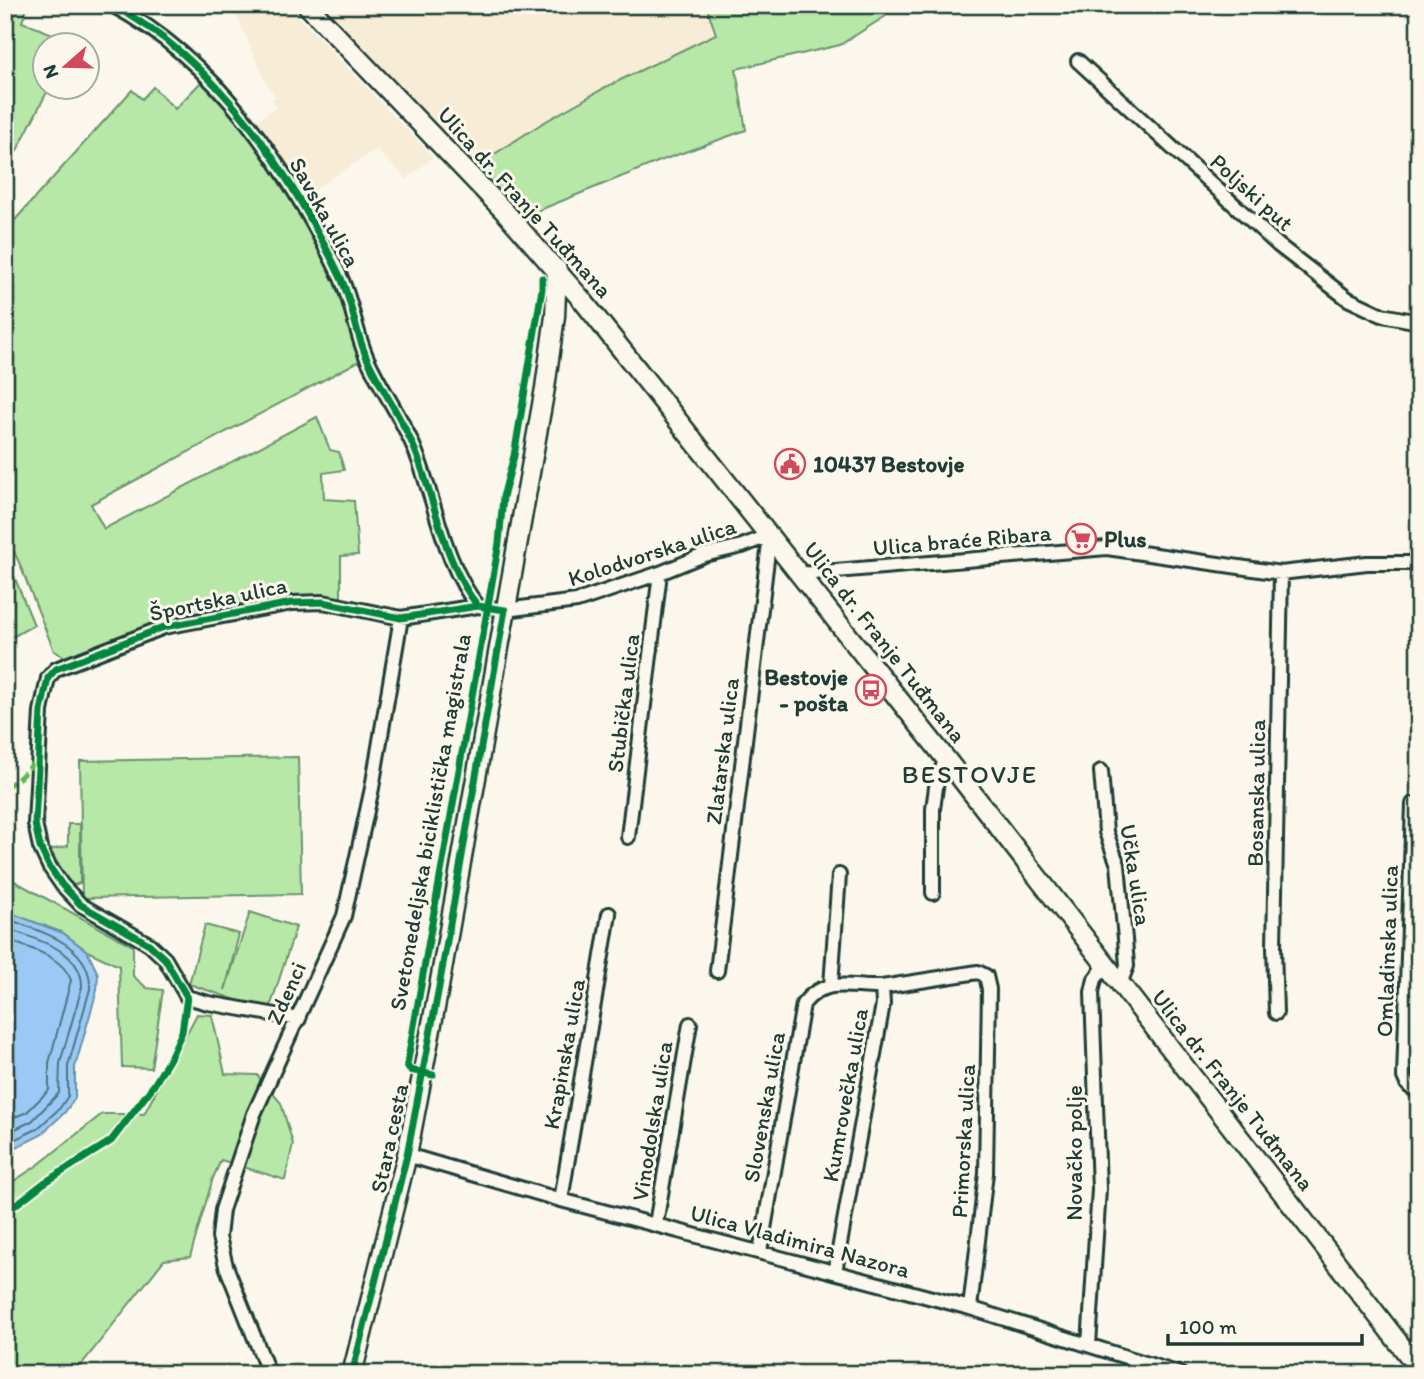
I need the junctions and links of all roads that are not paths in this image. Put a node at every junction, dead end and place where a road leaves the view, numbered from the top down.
1 (112, 5) edge
2 (307, 5) edge
3 (1078, 61) dead end
4 (557, 269) junction
5 (1419, 323) edge
6 (769, 536) junction
7 (1419, 563) edge
8 (660, 573) junction
9 (1281, 573) junction
10 (800, 575) junction
11 (478, 606) junction
12 (505, 610) junction
13 (401, 618) junction
14 (946, 759) junction
15 (1101, 771) dead end
16 (1413, 804) dead end
17 (628, 837) dead end
18 (839, 875) dead end
19 (933, 892) dead end
20 (609, 914) dead end
21 (1106, 965) junction
22 (717, 971) dead end
23 (986, 976) joint
24 (1120, 984) junction
25 (831, 985) junction
26 (882, 987) junction
27 (1276, 1013) dead end
28 (299, 1019) junction
29 (690, 1024) dead end
30 (1419, 1090) edge
31 (407, 1155) junction
32 (561, 1200) junction
33 (656, 1224) junction
34 (760, 1252) junction
35 (835, 1272) junction
36 (970, 1308) junction
37 (1089, 1345) junction
38 (1419, 1369) edge
39 (269, 1374) edge
40 (352, 1374) edge
41 (1180, 1374) edge

1 - 11 street, Savska ulica
2 - 4 main road, Ulica dr. Franje Tuđmana
3 - 5 street, Poljski put
4 - 6 main road, Ulica dr. Franje Tuđmana
4 - 12 main road
6 - 8 street, Kolodvorska ulica
6 - 10 main road, Ulica dr. Franje Tuđmana
6 - 22 street, Zlatarska ulica
7 - 9 street, Ulica braće Ribara
8 - 12 street, Kolodvorska ulica
8 - 17 street, Stubička ulica
9 - 10 street, Ulica braće Ribara
9 - 27 street, Bosanska ulica
10 - 14 main road, Ulica dr. Franje Tuđmana
11 - 12 street, Kolodvorska ulica
11 - 13 street, Kolodvorska ulica
12 - 31 main road, Stara cesta
13 - 28 street, Zdenci
13 - 28 street, Športska ulica
14 - 19 street
14 - 21 main road, Ulica dr. Franje Tuđmana
15 - 24 street, Učka ulica
16 - 30 street, Omladinska ulica
18 - 25 street
20 - 32 street, Krapinska ulica
21 - 24 main road, Ulica dr. Franje Tuđmana
21 - 37 street, Novačko polje
23 - 26 street, Kumrovečka ulica
23 - 36 street, Primorska ulica
24 - 38 main road, Ulica dr. Franje Tuđmana
25 - 26 street
25 - 34 street, Slovenska ulica
26 - 35 street, Kumrovečka ulica
28 - 39 street, Zdenci
29 - 33 street, Vinodolska ulica
31 - 32 street, Ulica Vladimira Nazora
31 - 40 main road, Stara cesta
32 - 33 street, Ulica Vladimira Nazora
33 - 34 street, Ulica Vladimira Nazora
34 - 35 street, Ulica Vladimira Nazora
35 - 36 street, Ulica Vladimira Nazora
36 - 37 street, Ulica Vladimira Nazora
37 - 41 street, Ulica Vladimira Nazora

